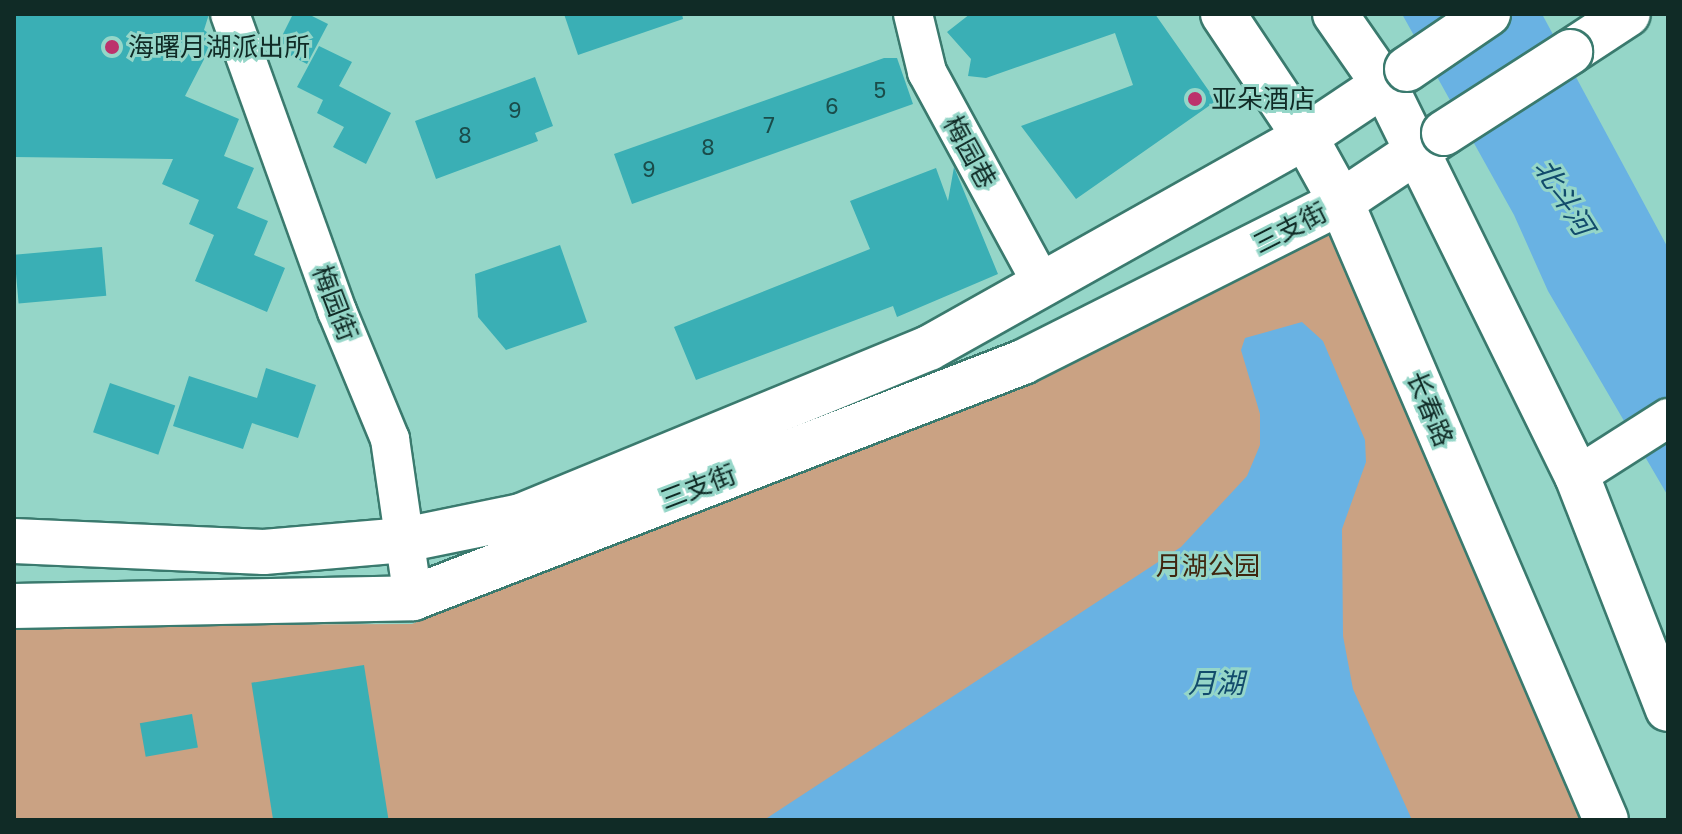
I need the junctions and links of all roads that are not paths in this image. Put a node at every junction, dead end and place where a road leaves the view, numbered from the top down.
1 (230, 14) edge
2 (913, 14) edge
3 (1223, 14) edge
4 (1335, 14) edge
5 (1488, 14) edge
6 (1628, 14) edge
7 (1396, 78) junction
8 (1305, 137) junction
9 (1430, 142) junction
10 (1341, 202) junction
11 (1042, 284) junction
12 (1668, 418) edge
13 (1577, 476) junction
14 (404, 540) junction
15 (14, 541) edge
16 (413, 598) junction
17 (14, 606) edge
18 (1668, 709) edge
19 (1606, 820) edge

1 - 14 street, 梅园街
2 - 11 street, 梅园巷
3 - 8 main road, 长春路
4 - 7 main road
5 - 7 main road, bridge
6 - 9 main road, bridge
7 - 8 main road, 三支街
7 - 9 main road
8 - 10 main road, 长春路
8 - 11 main road, 三支街
9 - 10 main road, 三支街
9 - 13 main road
10 - 16 main road, 三支街
10 - 19 main road, 长春路
11 - 14 main road, 三支街
12 - 13 street
13 - 18 main road
14 - 15 main road, 三支街
14 - 16 street, 梅园街
16 - 17 main road, 三支街

